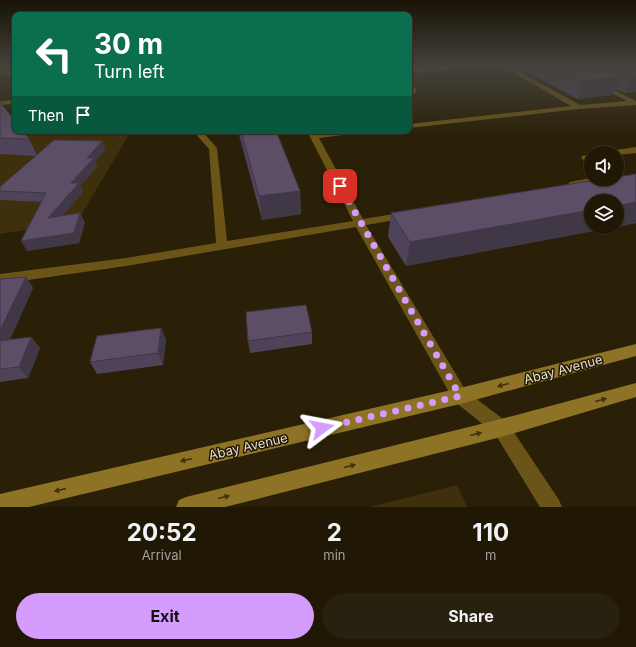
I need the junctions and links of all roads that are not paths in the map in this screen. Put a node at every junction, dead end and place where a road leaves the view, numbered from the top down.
1 (547, 90) edge
2 (608, 90) edge
3 (12, 102) edge
4 (0, 103) edge
5 (635, 103) edge
6 (579, 108) junction
7 (412, 126) edge
8 (200, 134) edge
9 (312, 134) edge
10 (636, 150) edge
11 (624, 152) edge
12 (584, 182) edge
13 (562, 186) edge
14 (415, 214) edge
15 (360, 224) junction
16 (222, 247) junction
17 (0, 279) edge
18 (636, 350) edge
19 (636, 390) edge
20 (460, 396) junction
21 (501, 428) junction
22 (0, 504) edge
23 (186, 507) edge
24 (552, 507) edge

1 - 6 street
2 - 5 street
3 - 4 street
5 - 6 street
6 - 7 street
8 - 16 street
9 - 15 street
10 - 11 street
12 - 13 street
14 - 15 street
15 - 16 street
15 - 20 street
16 - 17 street
18 -> 20 main road, Abay Avenue
21 -> 19 main road
20 - 21 street
20 -> 22 main road, Abay Avenue
23 -> 21 main road
21 - 24 street

